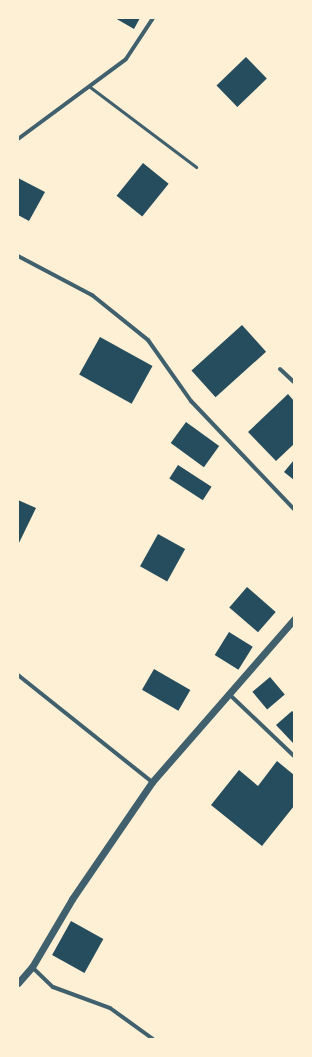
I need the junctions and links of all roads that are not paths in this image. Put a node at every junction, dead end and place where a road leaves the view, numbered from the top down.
1 (152, 18) edge
2 (90, 87) junction
3 (18, 139) edge
4 (196, 167) dead end
5 (18, 256) edge
6 (280, 369) dead end
7 (294, 382) edge
8 (294, 509) edge
9 (294, 620) edge
10 (18, 675) edge
11 (230, 695) junction
12 (294, 756) edge
13 (152, 782) junction
14 (32, 967) junction
15 (18, 983) edge
16 (153, 1039) edge

1 - 2 street
2 - 3 street
2 - 4 lane
5 - 8 street
6 - 7 street
9 - 11 street
10 - 13 street
11 - 12 street
11 - 13 street
13 - 14 street
14 - 15 street
14 - 16 street

